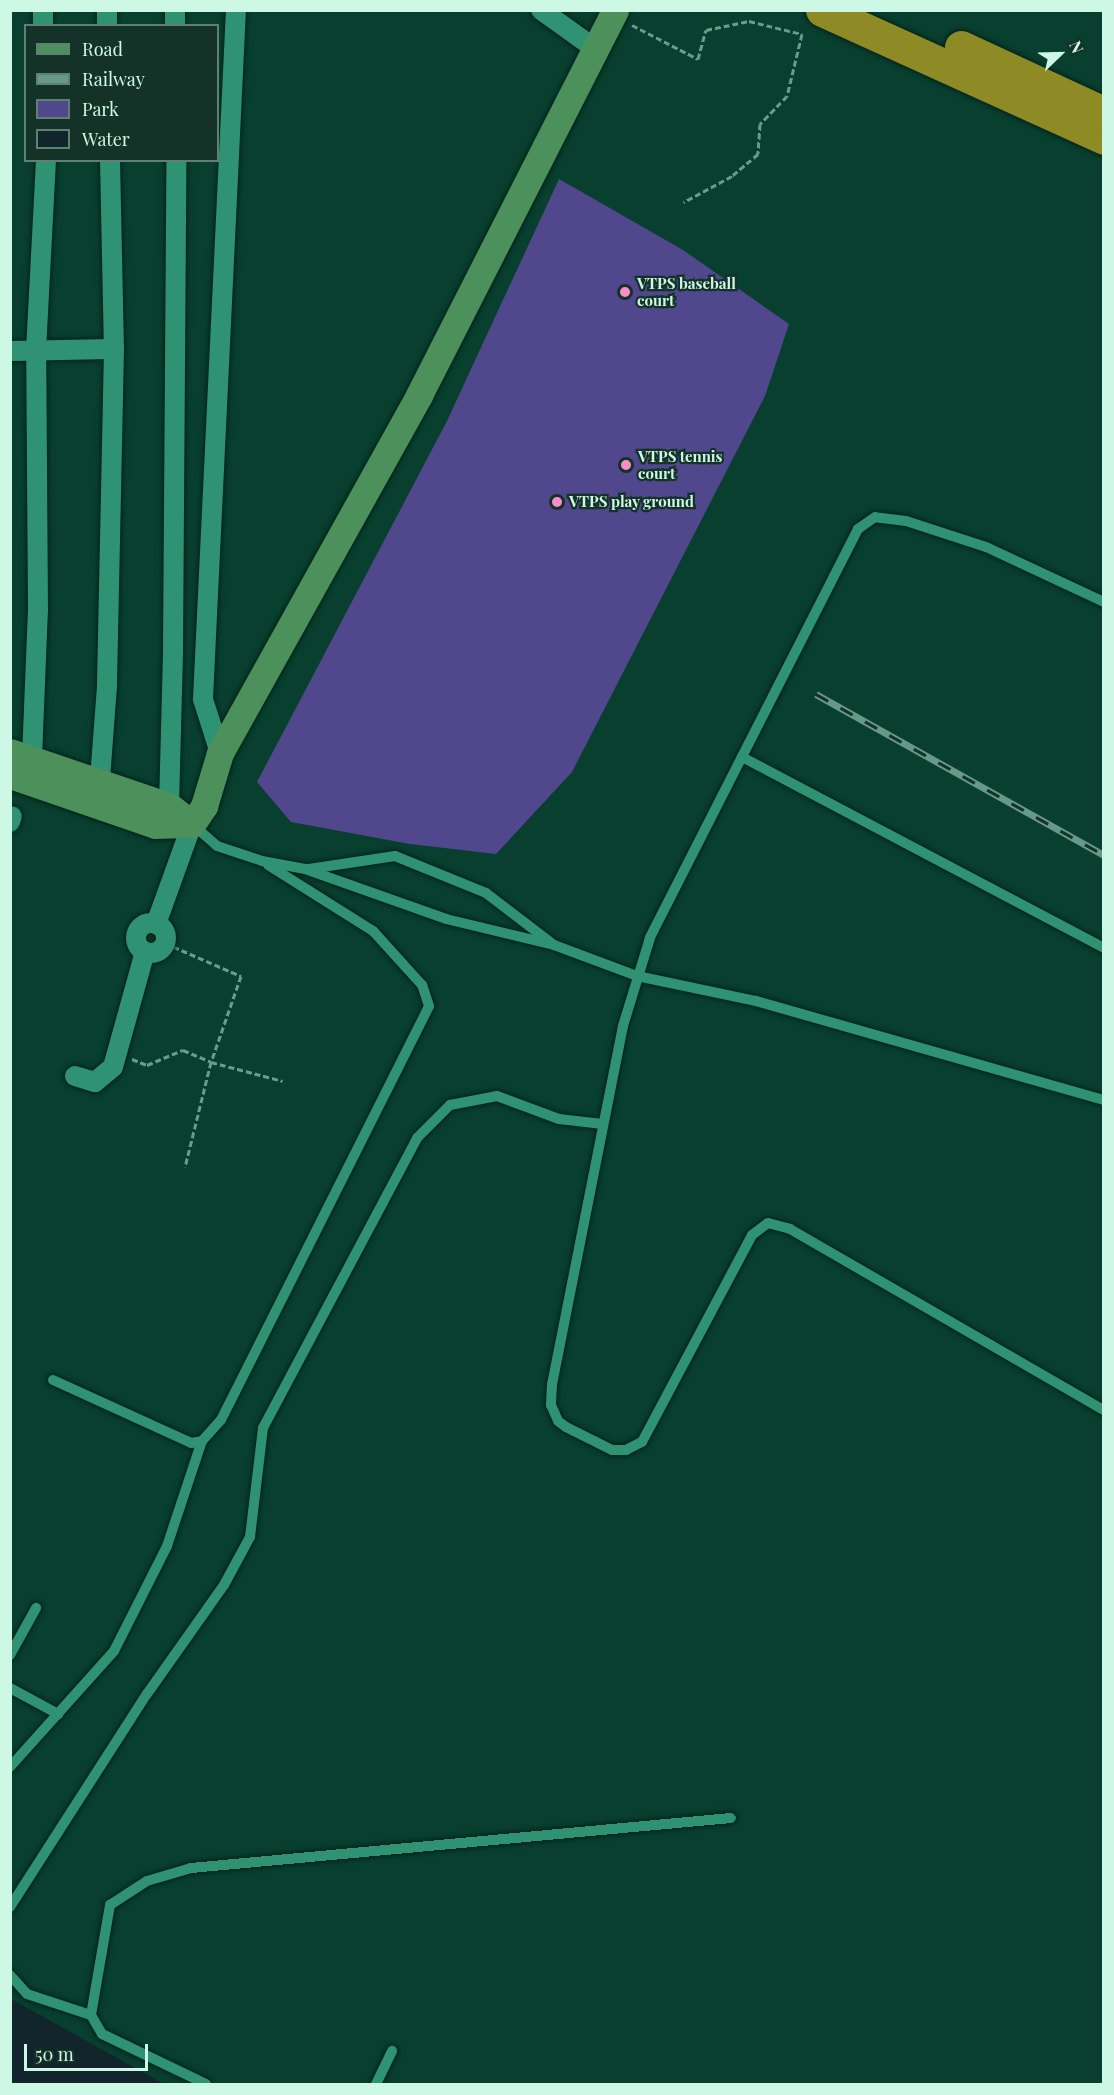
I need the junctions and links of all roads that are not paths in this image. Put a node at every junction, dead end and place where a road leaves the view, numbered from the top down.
1 (236, 10) edge
2 (541, 10) edge
3 (822, 10) edge
4 (877, 10) edge
5 (614, 12) edge
6 (594, 48) junction
7 (1104, 113) edge
8 (1104, 138) edge
9 (46, 162) edge
10 (110, 162) edge
11 (176, 162) edge
12 (114, 349) junction
13 (10, 351) edge
14 (36, 351) junction
15 (1104, 602) edge
16 (220, 753) junction
17 (21, 755) edge
18 (742, 757) junction
19 (10, 775) edge
20 (100, 780) junction
21 (162, 815) junction
22 (192, 824) junction
23 (262, 861) junction
24 (306, 869) junction
25 (156, 924) junction
26 (554, 945) junction
27 (1104, 948) edge
28 (145, 952) junction
29 (637, 976) junction
30 (75, 1076) dead end
31 (1104, 1100) edge
32 (603, 1124) junction
33 (53, 1380) dead end
34 (1104, 1410) edge
35 (202, 1441) junction
36 (36, 1608) dead end
37 (10, 1655) edge
38 (10, 1688) edge
39 (58, 1714) junction
40 (10, 1767) edge
41 (731, 1818) dead end
42 (10, 1907) edge
43 (10, 1975) edge
44 (91, 2015) junction
45 (392, 2051) dead end
46 (207, 2085) edge
47 (376, 2085) edge

1 - 16 street
2 - 6 street
3 - 8 highway
4 - 7 highway
5 - 6 street
6 - 16 street
9 - 14 street
10 - 12 street
11 - 21 street
12 - 14 street
12 - 20 street
13 - 14 street
14 - 17 street
15 - 18 lane
16 - 22 street
17 - 20 street
18 - 27 lane
18 - 29 lane
19 - 21 street
20 - 21 street
21 - 22 street
22 - 23 lane
22 - 25 street
23 - 24 lane
23 - 35 lane
24 - 26 lane
24 - 26 lane
25 - 28 street
25 - 28 street
26 - 29 lane
28 - 30 street
29 - 31 lane
29 - 32 lane
32 - 34 lane
32 - 42 lane
33 - 35 lane
35 - 39 lane
36 - 37 lane
38 - 39 lane
39 - 40 lane
41 - 44 lane
43 - 44 lane
44 - 46 lane
45 - 47 lane

